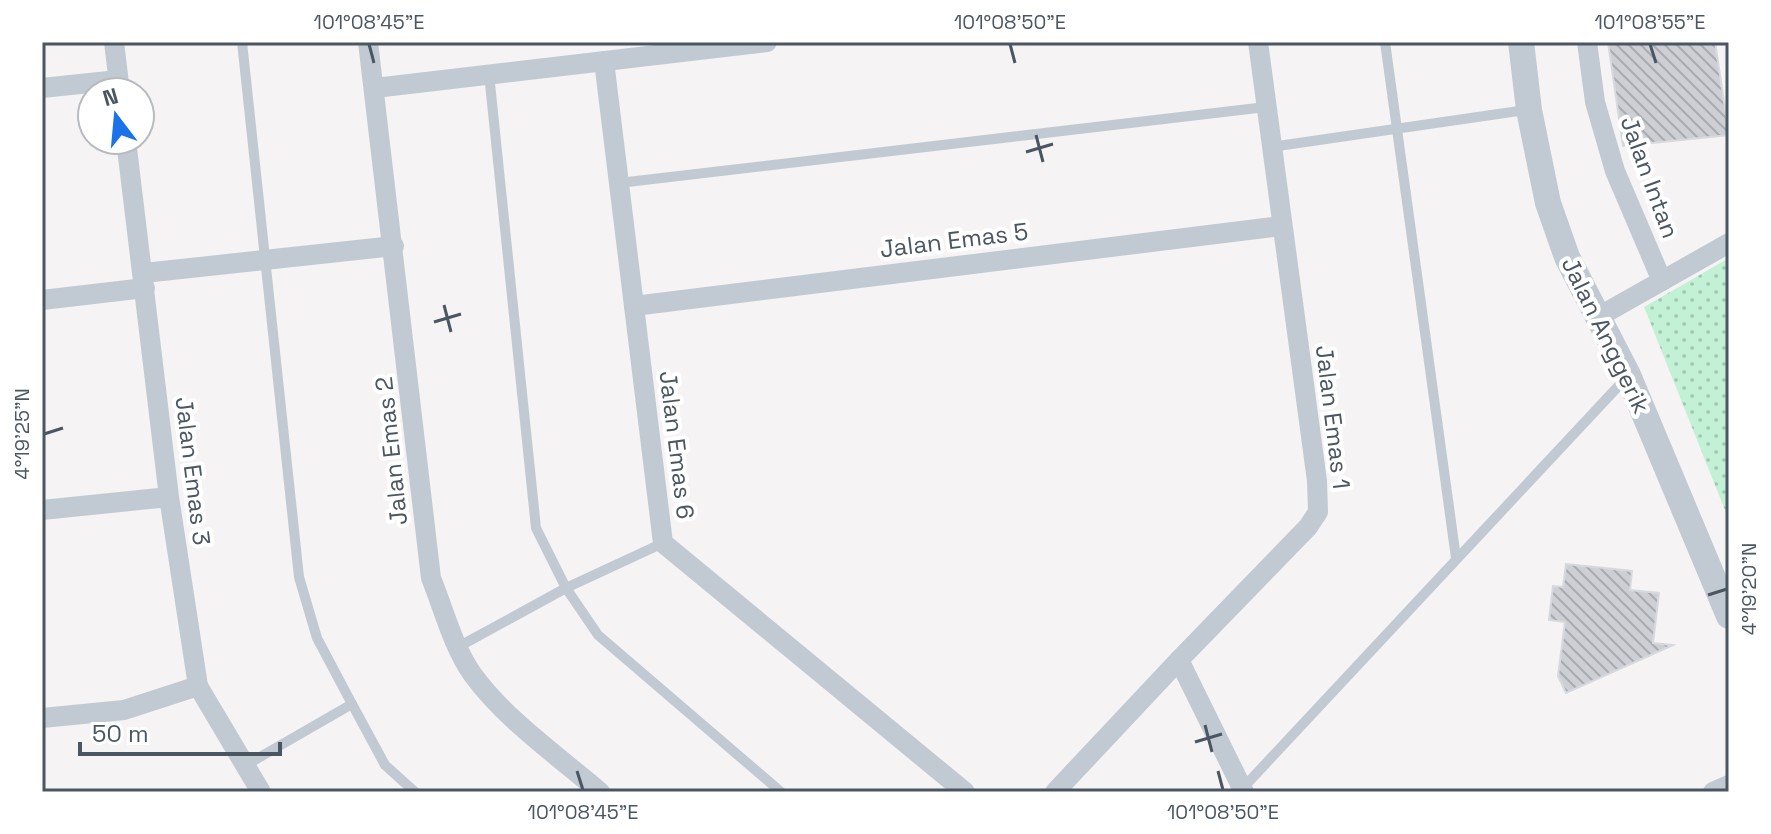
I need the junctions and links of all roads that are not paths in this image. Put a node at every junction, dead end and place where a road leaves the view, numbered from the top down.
1 (114, 42) edge
2 (242, 42) edge
3 (368, 42) edge
4 (767, 42) edge
5 (1258, 42) edge
6 (1385, 42) edge
7 (1521, 42) edge
8 (1587, 42) edge
9 (604, 61) junction
10 (489, 73) junction
11 (118, 76) edge
12 (76, 87) edge
13 (42, 88) edge
14 (375, 88) junction
15 (1266, 107) junction
16 (1529, 110) junction
17 (1395, 129) junction
18 (1271, 147) junction
19 (128, 156) edge
20 (619, 183) junction
21 (1281, 226) junction
22 (1729, 243) edge
23 (394, 246) junction
24 (267, 260) junction
25 (144, 280) junction
26 (1662, 281) junction
27 (42, 300) edge
28 (634, 306) junction
29 (1598, 317) junction
30 (1628, 375) junction
31 (169, 497) junction
32 (42, 510) edge
33 (663, 543) junction
34 (1456, 558) junction
35 (566, 588) junction
36 (1729, 616) edge
37 (458, 647) junction
38 (1179, 660) junction
39 (198, 686) junction
40 (352, 704) junction
41 (42, 718) edge
42 (246, 765) junction
43 (1729, 785) edge
44 (1243, 790) edge
45 (261, 792) edge
46 (415, 792) edge
47 (600, 792) edge
48 (781, 792) edge
49 (965, 792) edge
50 (1055, 792) edge
51 (1713, 792) edge

1 - 11 street
2 - 24 lane
3 - 14 street, Jalan Emas 2
4 - 9 street
5 - 15 street, Jalan Emas 1
6 - 17 lane
7 - 16 street, Jalan Anggerik
8 - 26 street, Jalan Intan
9 - 10 street
9 - 20 street, Jalan Emas 6
10 - 14 street
10 - 35 lane
12 - 13 street
14 - 23 street, Jalan Emas 2
15 - 18 street, Jalan Emas 1
15 - 20 lane
16 - 17 lane
16 - 29 street, Jalan Anggerik
17 - 18 lane
17 - 34 lane
18 - 21 street, Jalan Emas 1
19 - 25 street, Jalan Emas 3
20 - 28 street, Jalan Emas 6
21 - 28 street, Jalan Emas 5
21 - 38 street, Jalan Emas 1
22 - 26 street
23 - 24 street
23 - 37 street, Jalan Emas 2
24 - 25 street
24 - 40 lane
25 - 27 street
25 - 31 street, Jalan Emas 3
26 - 29 street
28 - 33 street, Jalan Emas 6
29 - 30 street, Jalan Anggerik
30 - 34 lane
30 - 36 street, Jalan Anggerik
31 - 32 street
31 - 39 street, Jalan Emas 3
33 - 35 lane
33 - 49 street, Jalan Emas 6
34 - 44 lane
35 - 37 lane
35 - 48 lane
37 - 47 street, Jalan Emas 2
38 - 44 street
38 - 50 street, Jalan Emas 1
39 - 41 street
39 - 42 street, Jalan Emas 3
40 - 42 lane
40 - 46 lane
42 - 45 street, Jalan Emas 3
43 - 51 street

